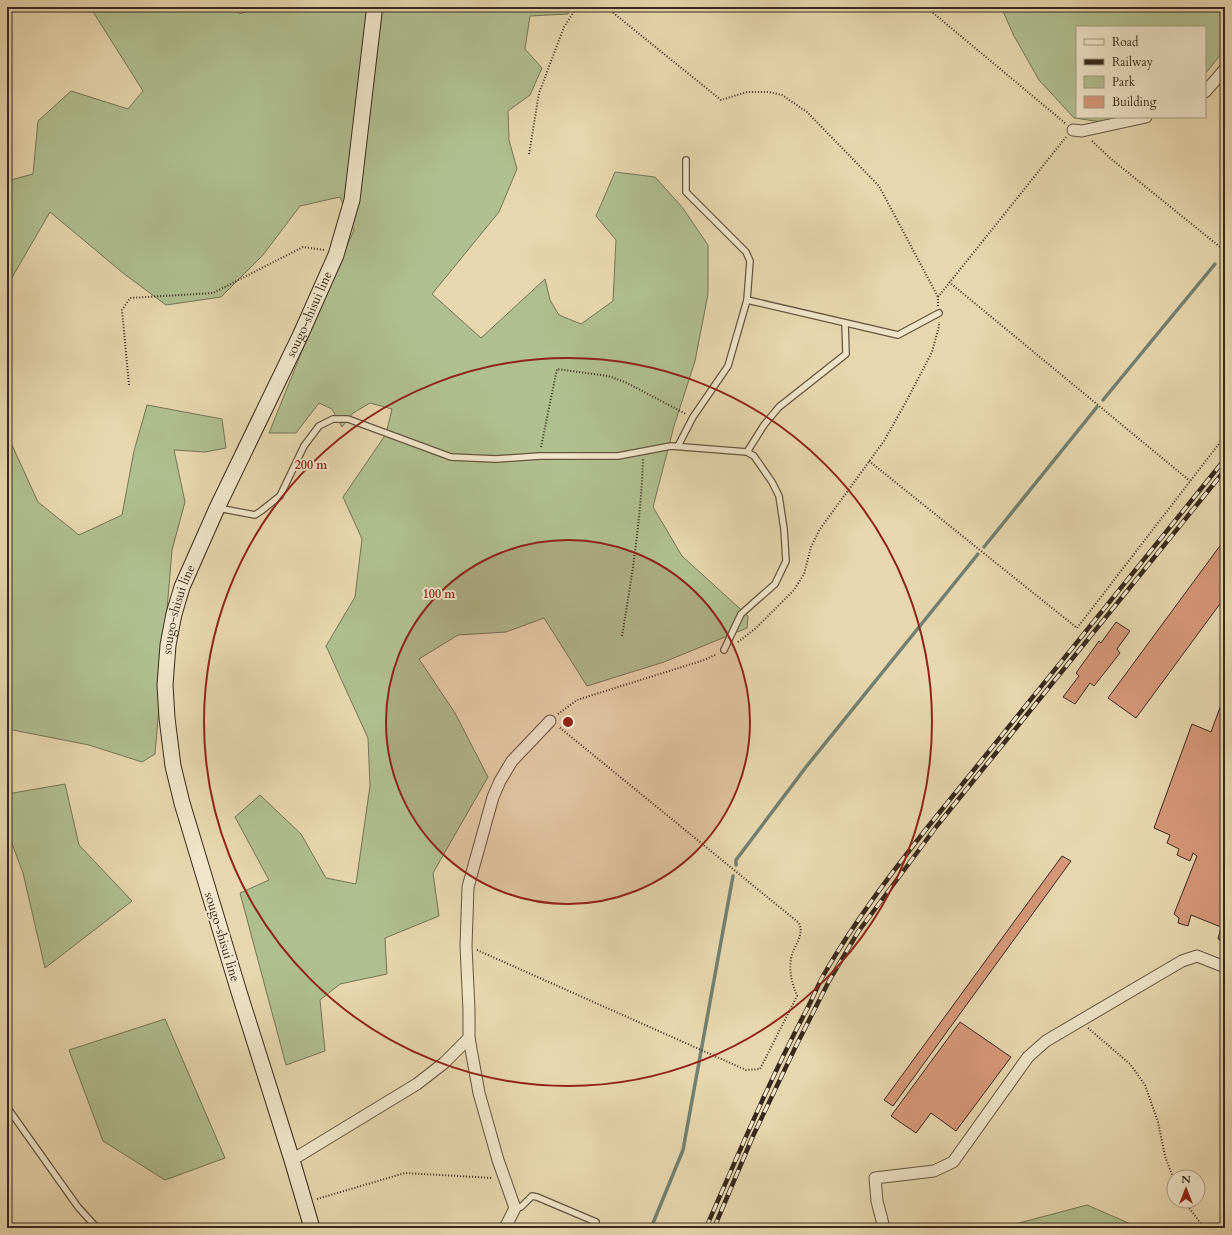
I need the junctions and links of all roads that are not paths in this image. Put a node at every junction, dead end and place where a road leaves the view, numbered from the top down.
1 (373, 7) edge
2 (1225, 69) edge
3 (1206, 91) edge
4 (1141, 118) edge
5 (1077, 131) road end
6 (686, 160) dead end
7 (747, 300) junction
8 (939, 314) road end
9 (845, 323) junction
10 (678, 446) junction
11 (747, 452) junction
12 (217, 508) junction
13 (724, 650) road end
14 (550, 721) road end
15 (1225, 967) edge
16 (469, 1038) junction
17 (7, 1107) edge
18 (292, 1160) junction
19 (515, 1208) junction
20 (596, 1222) dead end
21 (97, 1228) edge
22 (312, 1228) edge
23 (505, 1228) edge
24 (884, 1228) edge

1 - 12 main road, sougo-shisui line
2 - 3 street
4 - 5 street
6 - 7 lane
7 - 9 lane
7 - 10 lane
8 - 9 lane
9 - 11 lane
10 - 11 lane
10 - 12 lane
11 - 13 lane
12 - 18 main road, sougo-shisui line
14 - 16 street
15 - 24 street
16 - 18 street
16 - 19 street
17 - 21 lane
18 - 22 main road, sougo-shisui line
19 - 20 lane
19 - 23 street

